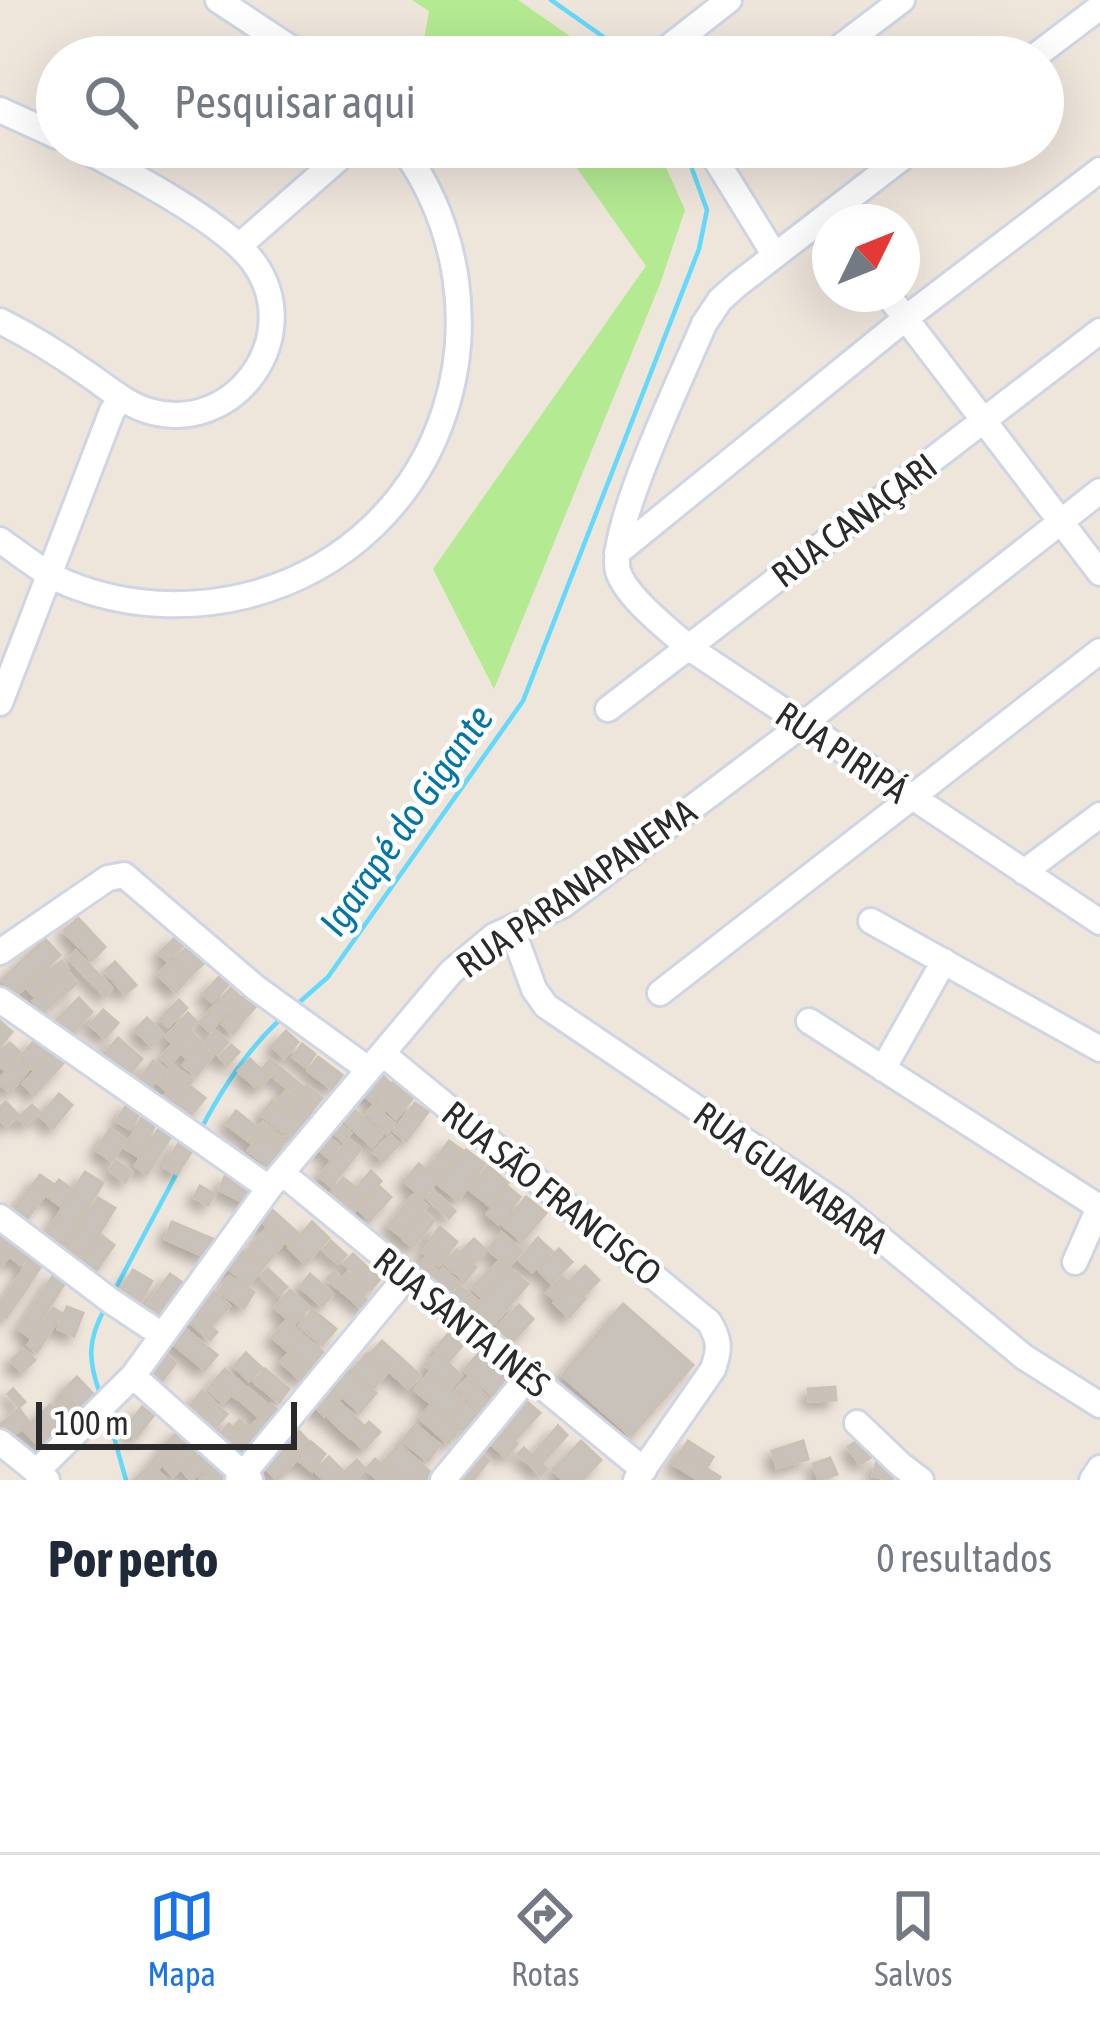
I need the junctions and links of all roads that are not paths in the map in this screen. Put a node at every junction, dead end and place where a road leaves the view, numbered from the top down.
1 (218, 0) edge
2 (728, 0) edge
3 (902, 0) edge
4 (1100, 7) edge
5 (272, 36) edge
6 (683, 36) edge
7 (855, 36) edge
8 (1062, 36) edge
9 (0, 110) edge
10 (36, 126) edge
11 (117, 168) edge
12 (328, 168) edge
13 (415, 168) edge
14 (721, 168) edge
15 (891, 168) edge
16 (1100, 170) edge
17 (847, 204) edge
18 (812, 230) edge
19 (239, 246) junction
20 (774, 254) junction
21 (901, 312) edge
22 (906, 318) junction
23 (0, 320) edge
24 (1100, 332) edge
25 (122, 398) junction
26 (983, 422) junction
27 (1100, 491) edge
28 (1061, 521) junction
29 (0, 540) edge
30 (617, 553) junction
31 (1100, 573) edge
32 (48, 575) junction
33 (688, 647) junction
34 (1100, 651) edge
35 (0, 703) edge
36 (608, 709) dead end
37 (802, 725) junction
38 (911, 798) junction
39 (1100, 814) edge
40 (1024, 872) junction
41 (871, 922) dead end
42 (1100, 922) edge
43 (512, 929) junction
44 (0, 952) edge
45 (944, 961) junction
46 (660, 993) dead end
47 (0, 1000) edge
48 (809, 1021) dead end
49 (1100, 1048) edge
50 (376, 1062) junction
51 (883, 1069) junction
52 (275, 1180) junction
53 (1100, 1206) edge
54 (0, 1217) edge
55 (1076, 1262) dead end
56 (406, 1277) junction
57 (162, 1335) junction
58 (134, 1376) junction
59 (528, 1377) junction
60 (1100, 1405) edge
61 (856, 1423) dead end
62 (0, 1442) edge
63 (1100, 1468) edge
64 (640, 1475) edge
65 (42, 1476) edge
66 (244, 1478) edge
67 (443, 1480) edge
68 (922, 1480) edge
69 (1092, 1480) edge

1 - 5 street
2 - 6 street
3 - 7 street
4 - 8 street
9 - 10 street
11 - 19 street
12 - 19 street
13 - 32 street
14 - 20 street
15 - 17 street
16 - 22 street
18 - 20 street
19 - 25 street
20 - 30 street
21 - 22 street
22 - 26 street
22 - 30 street
23 - 25 street
24 - 26 street, RUA CANAÇARI
25 - 32 street
26 - 28 street
26 - 33 street, RUA CANAÇARI
27 - 28 street, RUA PARANAPANEMA
28 - 31 street
28 - 37 street, RUA PARANAPANEMA
29 - 32 street
30 - 33 street, RUA PIRIPÁ
32 - 35 street
33 - 36 street, RUA CANAÇARI
33 - 37 street, RUA PIRIPÁ
34 - 38 street
37 - 38 street, RUA PIRIPÁ
37 - 43 street, RUA PARANAPANEMA
38 - 40 street, RUA PIRIPÁ
38 - 46 street
39 - 40 street
40 - 42 street, RUA PIRIPÁ
41 - 45 street
43 - 50 street, RUA PARANAPANEMA
43 - 60 street, RUA GUANABARA
44 - 50 street, RUA SÃO FRANCISCO
45 - 49 street
45 - 51 street
47 - 52 street, RUA SANTA INÊS
48 - 51 street
50 - 52 street, RUA PARANAPANEMA
50 - 64 street, RUA SÃO FRANCISCO
51 - 53 street
52 - 56 street, RUA SANTA INÊS
52 - 57 street, RUA PARANAPANEMA
53 - 55 street
54 - 57 street
56 - 59 street, RUA SANTA INÊS
56 - 66 street
57 - 58 street, RUA PARANAPANEMA
58 - 65 street, RUA PARANAPANEMA
58 - 66 street
59 - 64 street, RUA SANTA INÊS
59 - 67 street
61 - 68 street
62 - 65 street
63 - 69 street

